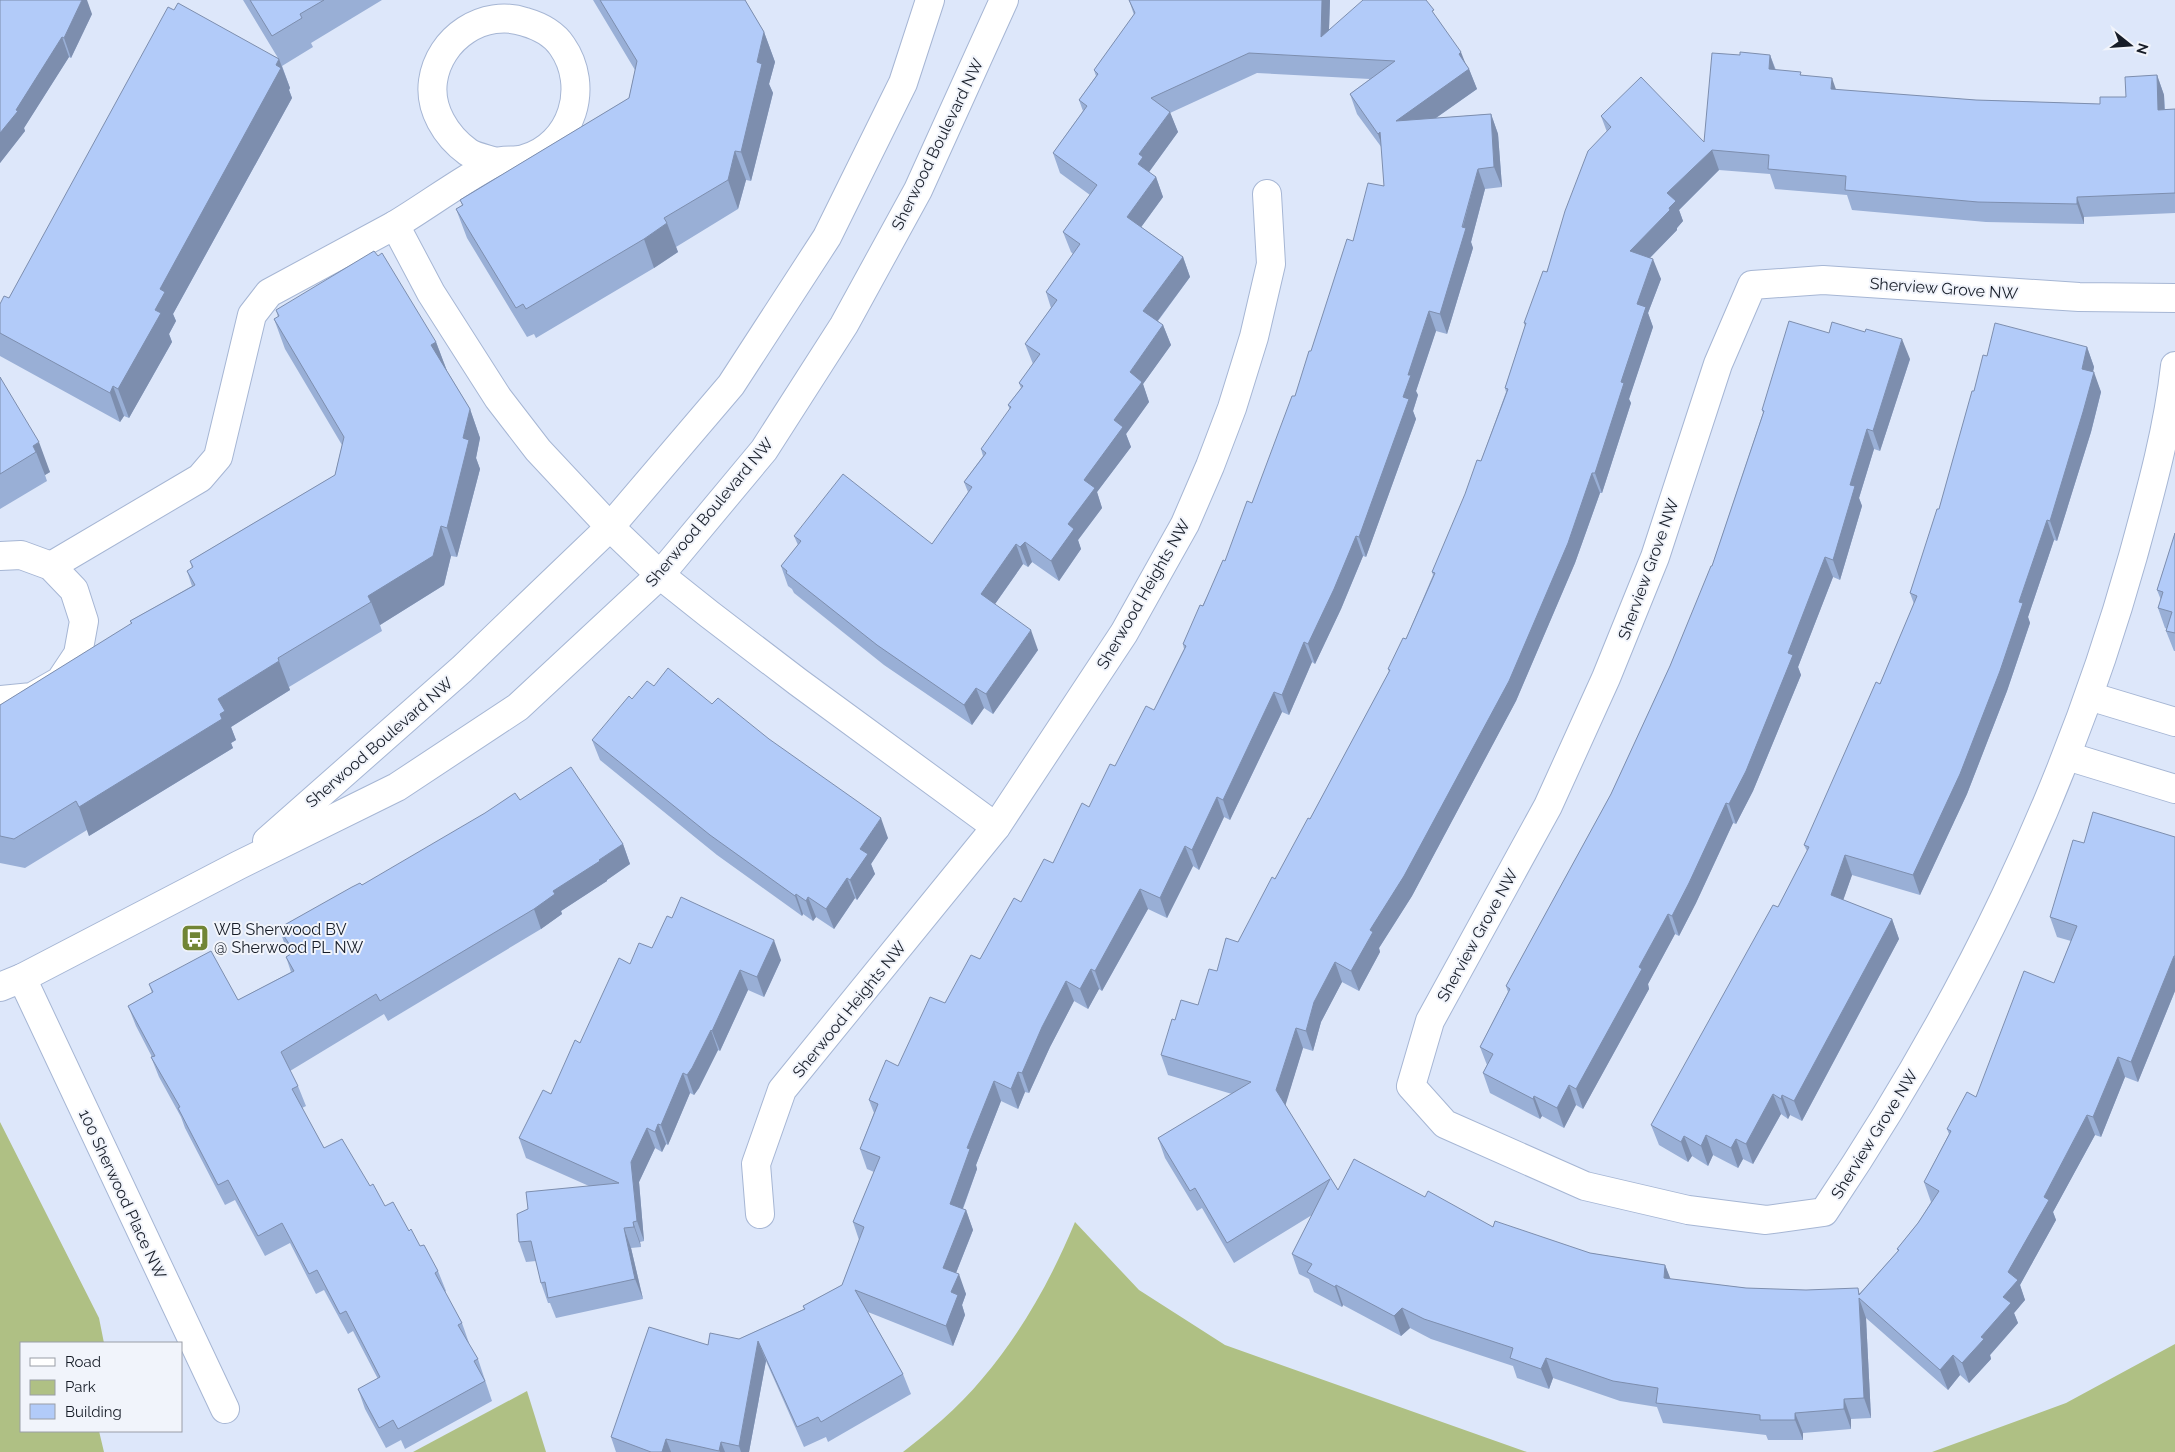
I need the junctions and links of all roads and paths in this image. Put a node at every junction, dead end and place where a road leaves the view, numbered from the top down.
1 (930, 0) edge
2 (1004, 0) edge
3 (496, 162) junction
4 (1267, 194) dead end
5 (395, 225) junction
6 (2175, 298) edge
7 (2175, 366) edge
8 (610, 527) junction
9 (0, 556) edge
10 (51, 566) junction
11 (660, 575) junction
12 (2089, 696) junction
13 (0, 700) edge
14 (2175, 722) edge
15 (2067, 756) junction
16 (2175, 788) edge
17 (996, 827) junction
18 (239, 865) junction
19 (11, 983) edge
20 (760, 1214) dead end
21 (225, 1409) dead end

1 - 8 street, Sherwood Boulevard NW
2 - 11 street, Sherwood Boulevard NW
3 - 3 street
3 - 5 street
4 - 17 street, Sherwood Heights NW
5 - 8 street
5 - 10 street
6 - 15 street, Sherview Grove NW
7 - 12 street, Sherview Grove NW
8 - 11 street
8 - 18 street, Sherwood Boulevard NW
9 - 10 street
10 - 13 street
11 - 17 street
11 - 18 street, Sherwood Boulevard NW
12 - 14 street
12 - 15 street, Sherview Grove NW
15 - 16 street
17 - 20 street, Sherwood Heights NW
18 - 19 street, Sherwood Boulevard NW
19 - 21 street, 100 Sherwood Place NW

